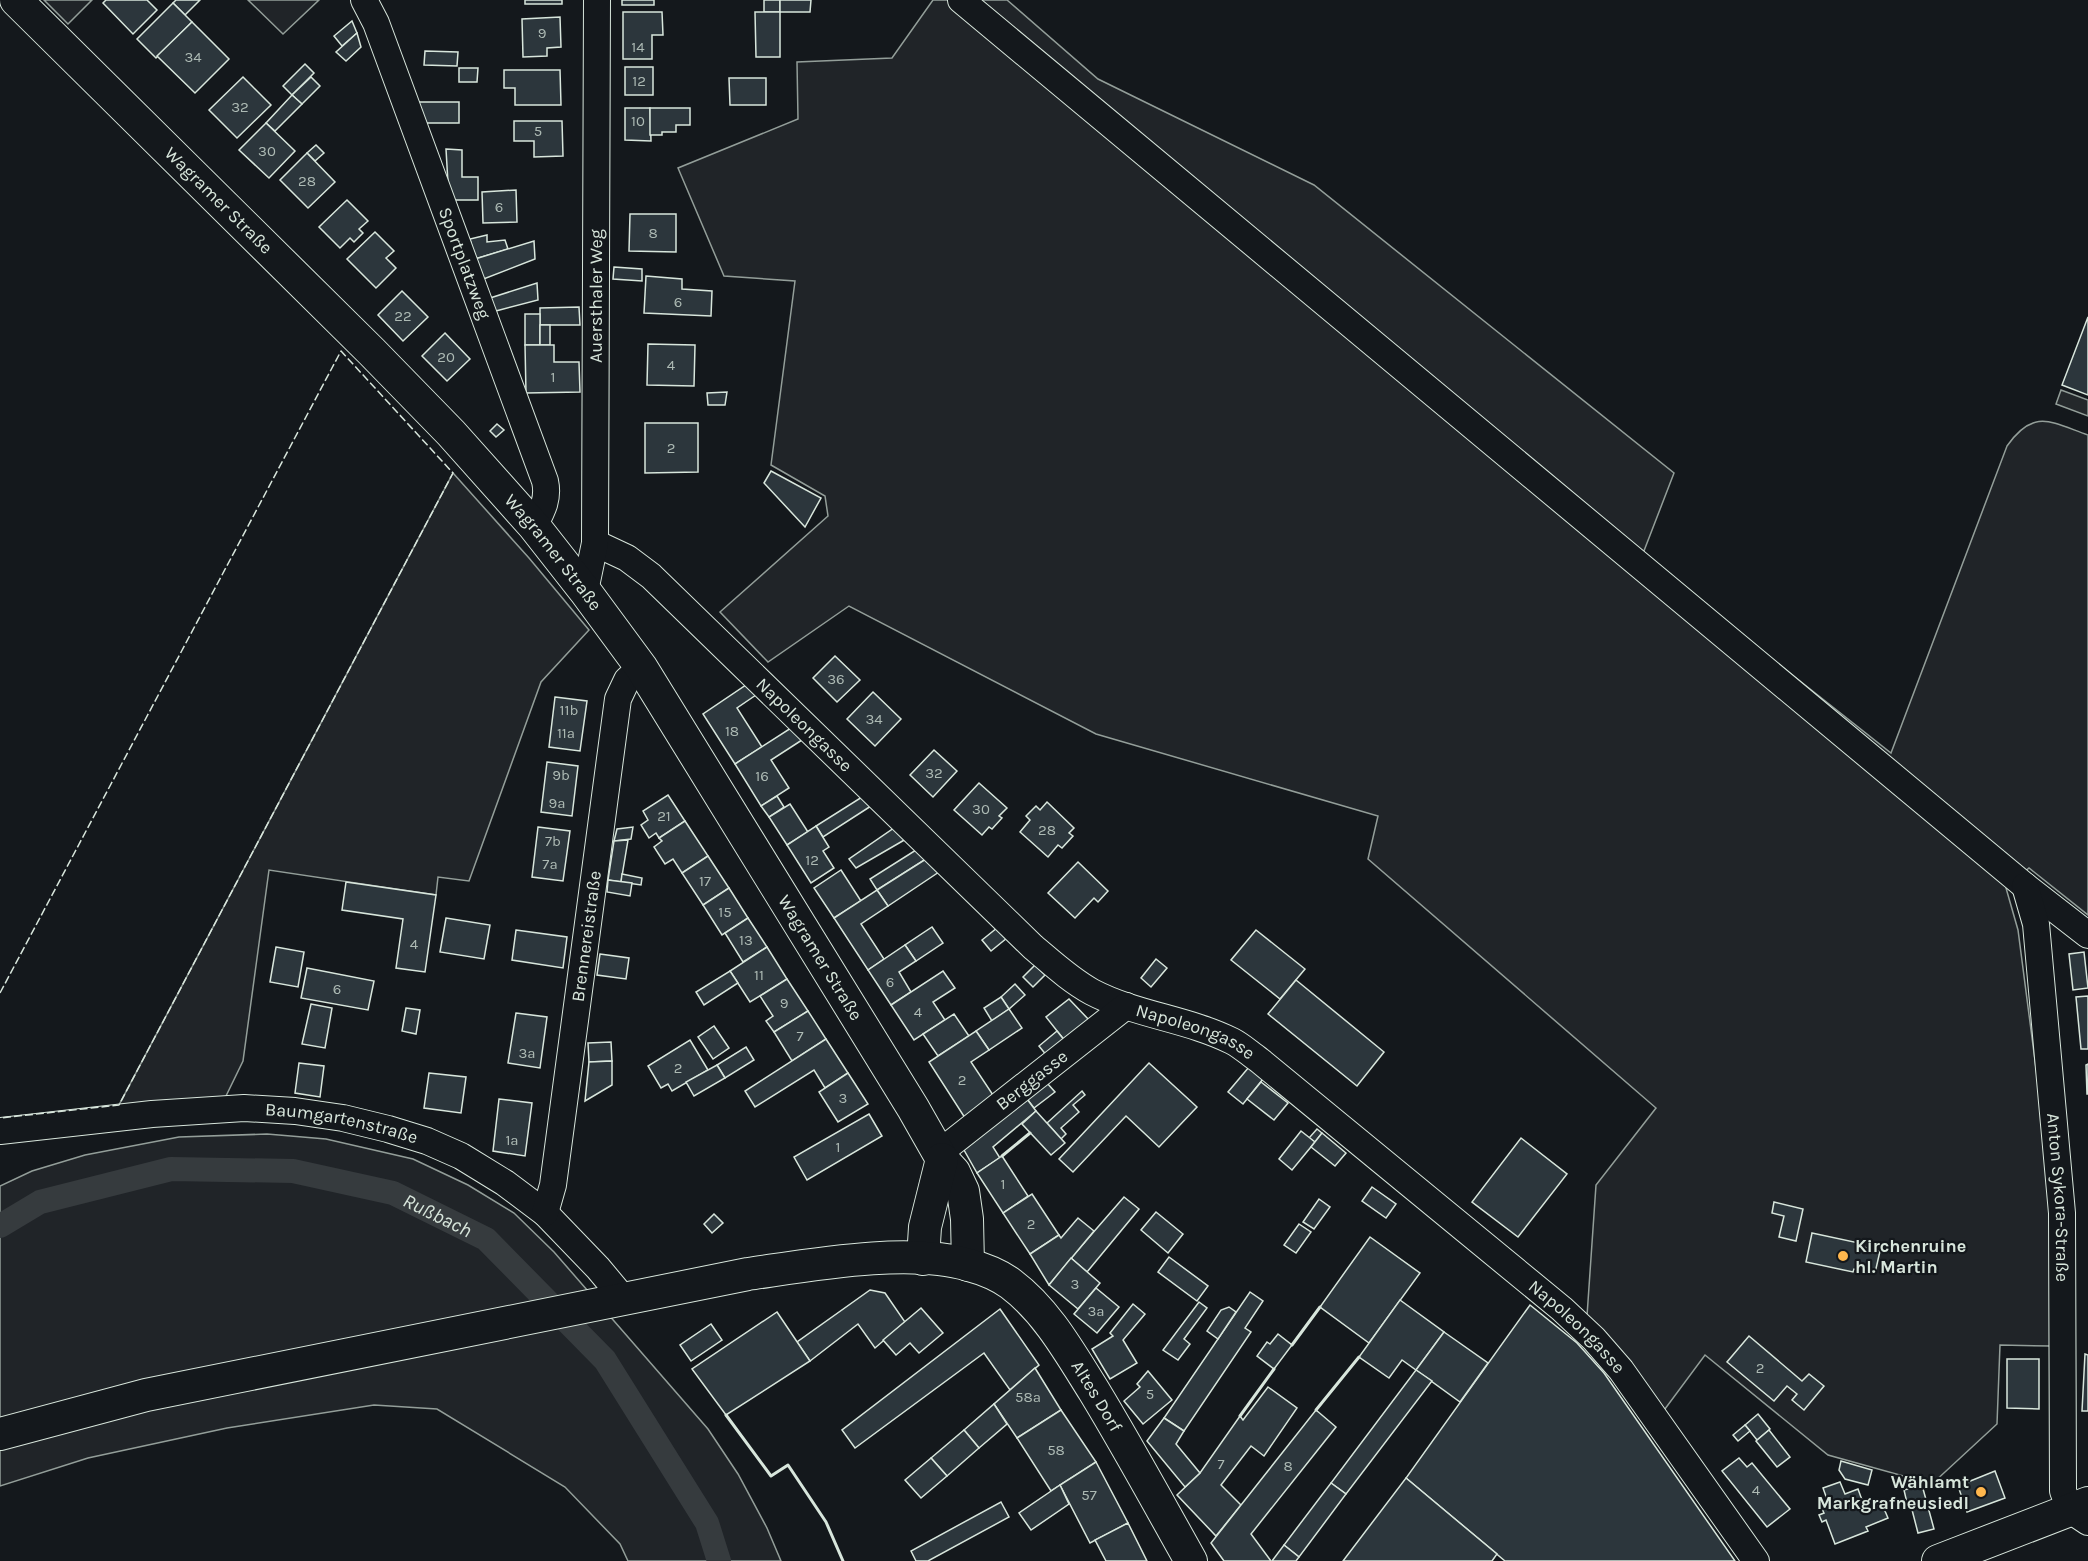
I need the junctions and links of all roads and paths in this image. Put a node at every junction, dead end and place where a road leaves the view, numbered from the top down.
1 (16, 0) edge
2 (364, 0) edge
3 (597, 0) edge
4 (961, 0) edge
5 (534, 526) junction
6 (596, 543) junction
7 (585, 591) junction
8 (641, 667) junction
9 (2025, 886) junction
10 (2088, 935) edge
11 (1126, 1006) junction
12 (0, 1131) edge
13 (940, 1156) junction
14 (545, 1213) junction
15 (923, 1259) junction
16 (968, 1265) junction
17 (623, 1298) junction
18 (0, 1434) edge
19 (2082, 1511) edge
20 (1191, 1561) edge
21 (1756, 1561) edge
22 (1938, 1561) edge

1 - 5 main road, Wagramer Straße
2 - 5 street, Sportplatzweg
3 - 6 street, Auersthaler Weg
4 - 9 street
5 - 7 main road, Wagramer Straße
6 - 7 street, Auersthaler Weg
6 - 11 street, Napoleongasse
7 - 8 main road, Wagramer Straße
8 - 13 main road, Wagramer Straße
8 - 14 street, Brennereistraße
9 - 10 street
9 - 19 street, Anton Sykora-Straße
11 - 13 street, Berggasse
11 - 21 street, Napoleongasse
12 - 14 street, Baumgartenstraße
13 - 15 main road
13 - 16 main road, Wagramer Straße
14 - 17 street, Baumgartenstraße
15 - 16 main road, Altes Dorf
15 - 17 main road, Altes Dorf
16 - 20 main road, Altes Dorf
17 - 18 main road, Altes Dorf
19 - 22 main road

